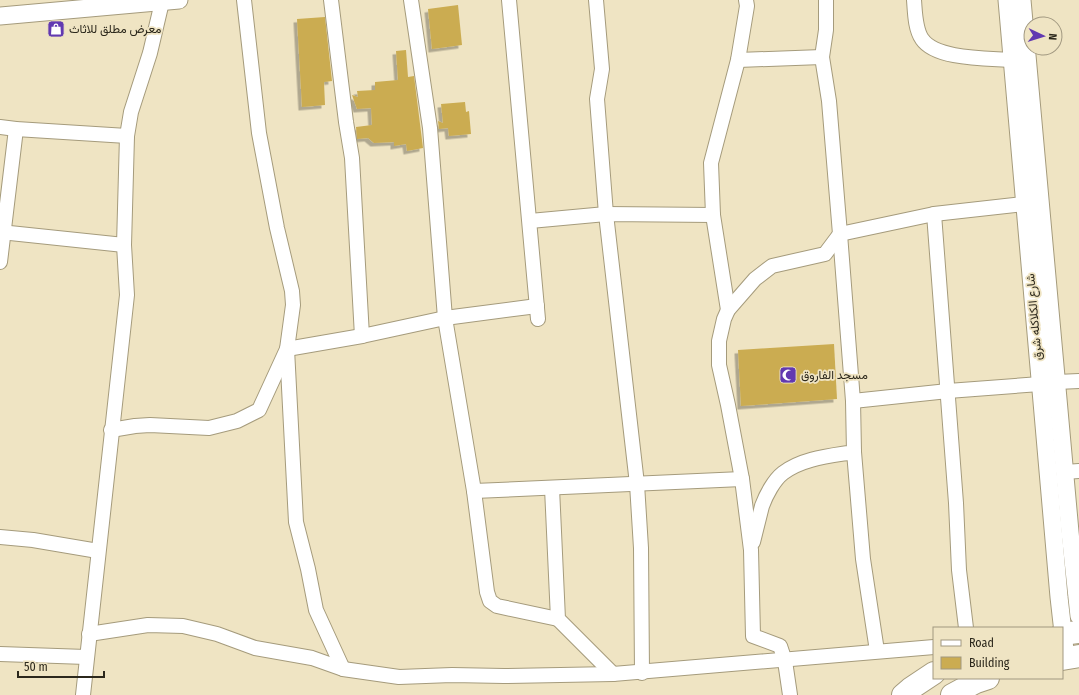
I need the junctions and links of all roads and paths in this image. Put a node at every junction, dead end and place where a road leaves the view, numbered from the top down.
1 (179, 0) edge
2 (244, 0) edge
3 (332, 0) edge
4 (412, 0) edge
5 (510, 0) edge
6 (596, 0) edge
7 (746, 0) edge
8 (826, 0) edge
9 (914, 0) edge
10 (1007, 0) edge
11 (1022, 0) edge
12 (162, 2) junction
13 (0, 16) edge
14 (822, 57) junction
15 (738, 60) junction
16 (1012, 60) junction
17 (0, 127) edge
18 (16, 129) junction
19 (126, 136) junction
20 (1024, 204) junction
21 (606, 214) junction
22 (934, 214) junction
23 (713, 215) junction
24 (530, 221) junction
25 (2, 232) edge
26 (840, 234) junction
27 (124, 245) junction
28 (0, 262) edge
29 (728, 310) junction
30 (445, 318) junction
31 (362, 336) junction
32 (288, 349) junction
33 (1079, 381) edge
34 (1057, 382) junction
35 (1040, 384) junction
36 (948, 391) junction
37 (853, 401) junction
38 (111, 430) junction
39 (854, 452) junction
40 (1072, 471) edge
41 (742, 479) junction
42 (637, 484) junction
43 (552, 488) junction
44 (474, 491) junction
45 (0, 537) edge
46 (751, 550) junction
47 (98, 551) junction
48 (1079, 616) edge
49 (558, 620) junction
50 (966, 627) edge
51 (1068, 633) edge
52 (89, 634) junction
53 (933, 647) edge
54 (877, 651) junction
55 (0, 654) edge
56 (86, 657) junction
57 (1069, 658) edge
58 (785, 661) junction
59 (343, 669) junction
60 (642, 672) junction
61 (613, 674) junction
62 (933, 674) edge
63 (985, 679) edge
64 (83, 695) edge
65 (790, 695) edge
66 (903, 695) edge
67 (952, 695) edge

1 - 12 street
2 - 32 street
3 - 31 street
4 - 30 street
5 - 24 street
6 - 21 street
7 - 15 street
8 - 14 street
9 - 16 street
10 - 16 street, شارع الكلاكله شرق
11 - 34 street, شارع الكلاكله شرق
12 - 13 street
12 - 19 street
14 - 15 street
14 - 26 street
15 - 23 street
16 - 20 street, شارع الكلاكله شرق
17 - 18 street
18 - 19 street
18 - 25 street
19 - 27 street
20 - 22 street
20 - 35 street, شارع الكلاكله شرق
21 - 23 street
21 - 24 street
21 - 42 street
22 - 26 street
22 - 36 street
23 - 29 street
24 - 30 street
25 - 27 street
25 - 28 street
26 - 29 street
26 - 37 street
27 - 38 street
29 - 41 street
30 - 31 street
30 - 44 street
31 - 32 street
32 - 38 street
32 - 59 street
33 - 34 street
34 - 40 street, شارع الكلاكله شرق
35 - 36 street
35 - 51 street, شارع الكلاكله شرق
36 - 37 street
36 - 50 street
37 - 39 street
38 - 47 street
39 - 46 street
39 - 54 street
40 - 48 street, شارع الكلاكله شرق
41 - 42 street
41 - 46 street
42 - 43 street
42 - 60 street
43 - 44 street
43 - 49 street
44 - 49 street
45 - 47 street
46 - 58 street
47 - 52 street
49 - 61 street
51 - 57 street, شارع الكلاكله شرق
52 - 56 street
52 - 59 street
53 - 54 street
54 - 58 street
55 - 56 street
56 - 64 street
58 - 60 street
58 - 65 street
59 - 61 street
60 - 61 street
62 - 66 highway
63 - 67 highway

